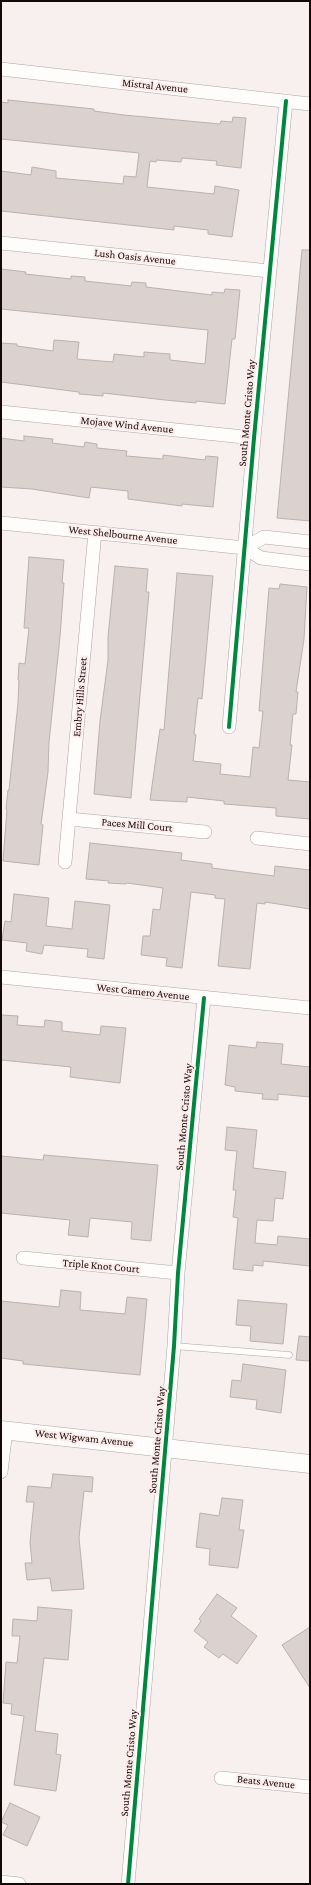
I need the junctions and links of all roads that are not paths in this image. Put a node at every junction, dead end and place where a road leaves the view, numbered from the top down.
1 (1, 69) edge
2 (286, 101) junction
3 (310, 104) edge
4 (1, 243) edge
5 (269, 271) junction
6 (1, 412) edge
7 (254, 438) junction
8 (1, 523) edge
9 (95, 532) junction
10 (310, 542) edge
11 (245, 548) junction
12 (310, 564) edge
13 (229, 727) dead end
14 (69, 819) junction
15 (205, 832) dead end
16 (257, 838) dead end
17 (310, 844) edge
18 (65, 862) dead end
19 (1, 977) edge
20 (204, 998) junction
21 (310, 1008) edge
22 (24, 1258) dead end
23 (178, 1273) junction
24 (174, 1346) junction
25 (290, 1355) dead end
26 (3, 1430) edge
27 (166, 1447) junction
28 (310, 1464) edge
29 (1, 1472) edge
30 (221, 1778) dead end
31 (310, 1787) edge
32 (1, 1882) edge
33 (20, 1884) edge
34 (128, 1884) edge

1 - 2 street, Mistral Avenue
2 - 3 street, Mistral Avenue
2 - 5 street, South Monte Cristo Way
4 - 5 street, Lush Oasis Avenue
5 - 7 street, South Monte Cristo Way
6 - 7 street, Mojave Wind Avenue
7 - 11 street, South Monte Cristo Way
8 - 9 street, West Shelbourne Avenue
9 - 11 street, West Shelbourne Avenue
9 - 14 street, Embry Hills Street
10 - 11 street
11 - 12 street, West Shelbourne Avenue
11 - 13 street, South Monte Cristo Way
14 - 15 street, Paces Mill Court
14 - 18 street, Embry Hills Street
16 - 17 street
19 - 20 street, West Camero Avenue
20 - 21 street, West Camero Avenue
20 - 23 street, South Monte Cristo Way
22 - 23 street, Triple Knot Court
23 - 24 street, South Monte Cristo Way
24 - 25 lane
24 - 27 street, South Monte Cristo Way
26 - 27 street, West Wigwam Avenue
26 - 29 street
27 - 28 street, West Wigwam Avenue
27 - 34 street, South Monte Cristo Way
30 - 31 street, Beats Avenue
32 - 33 street

